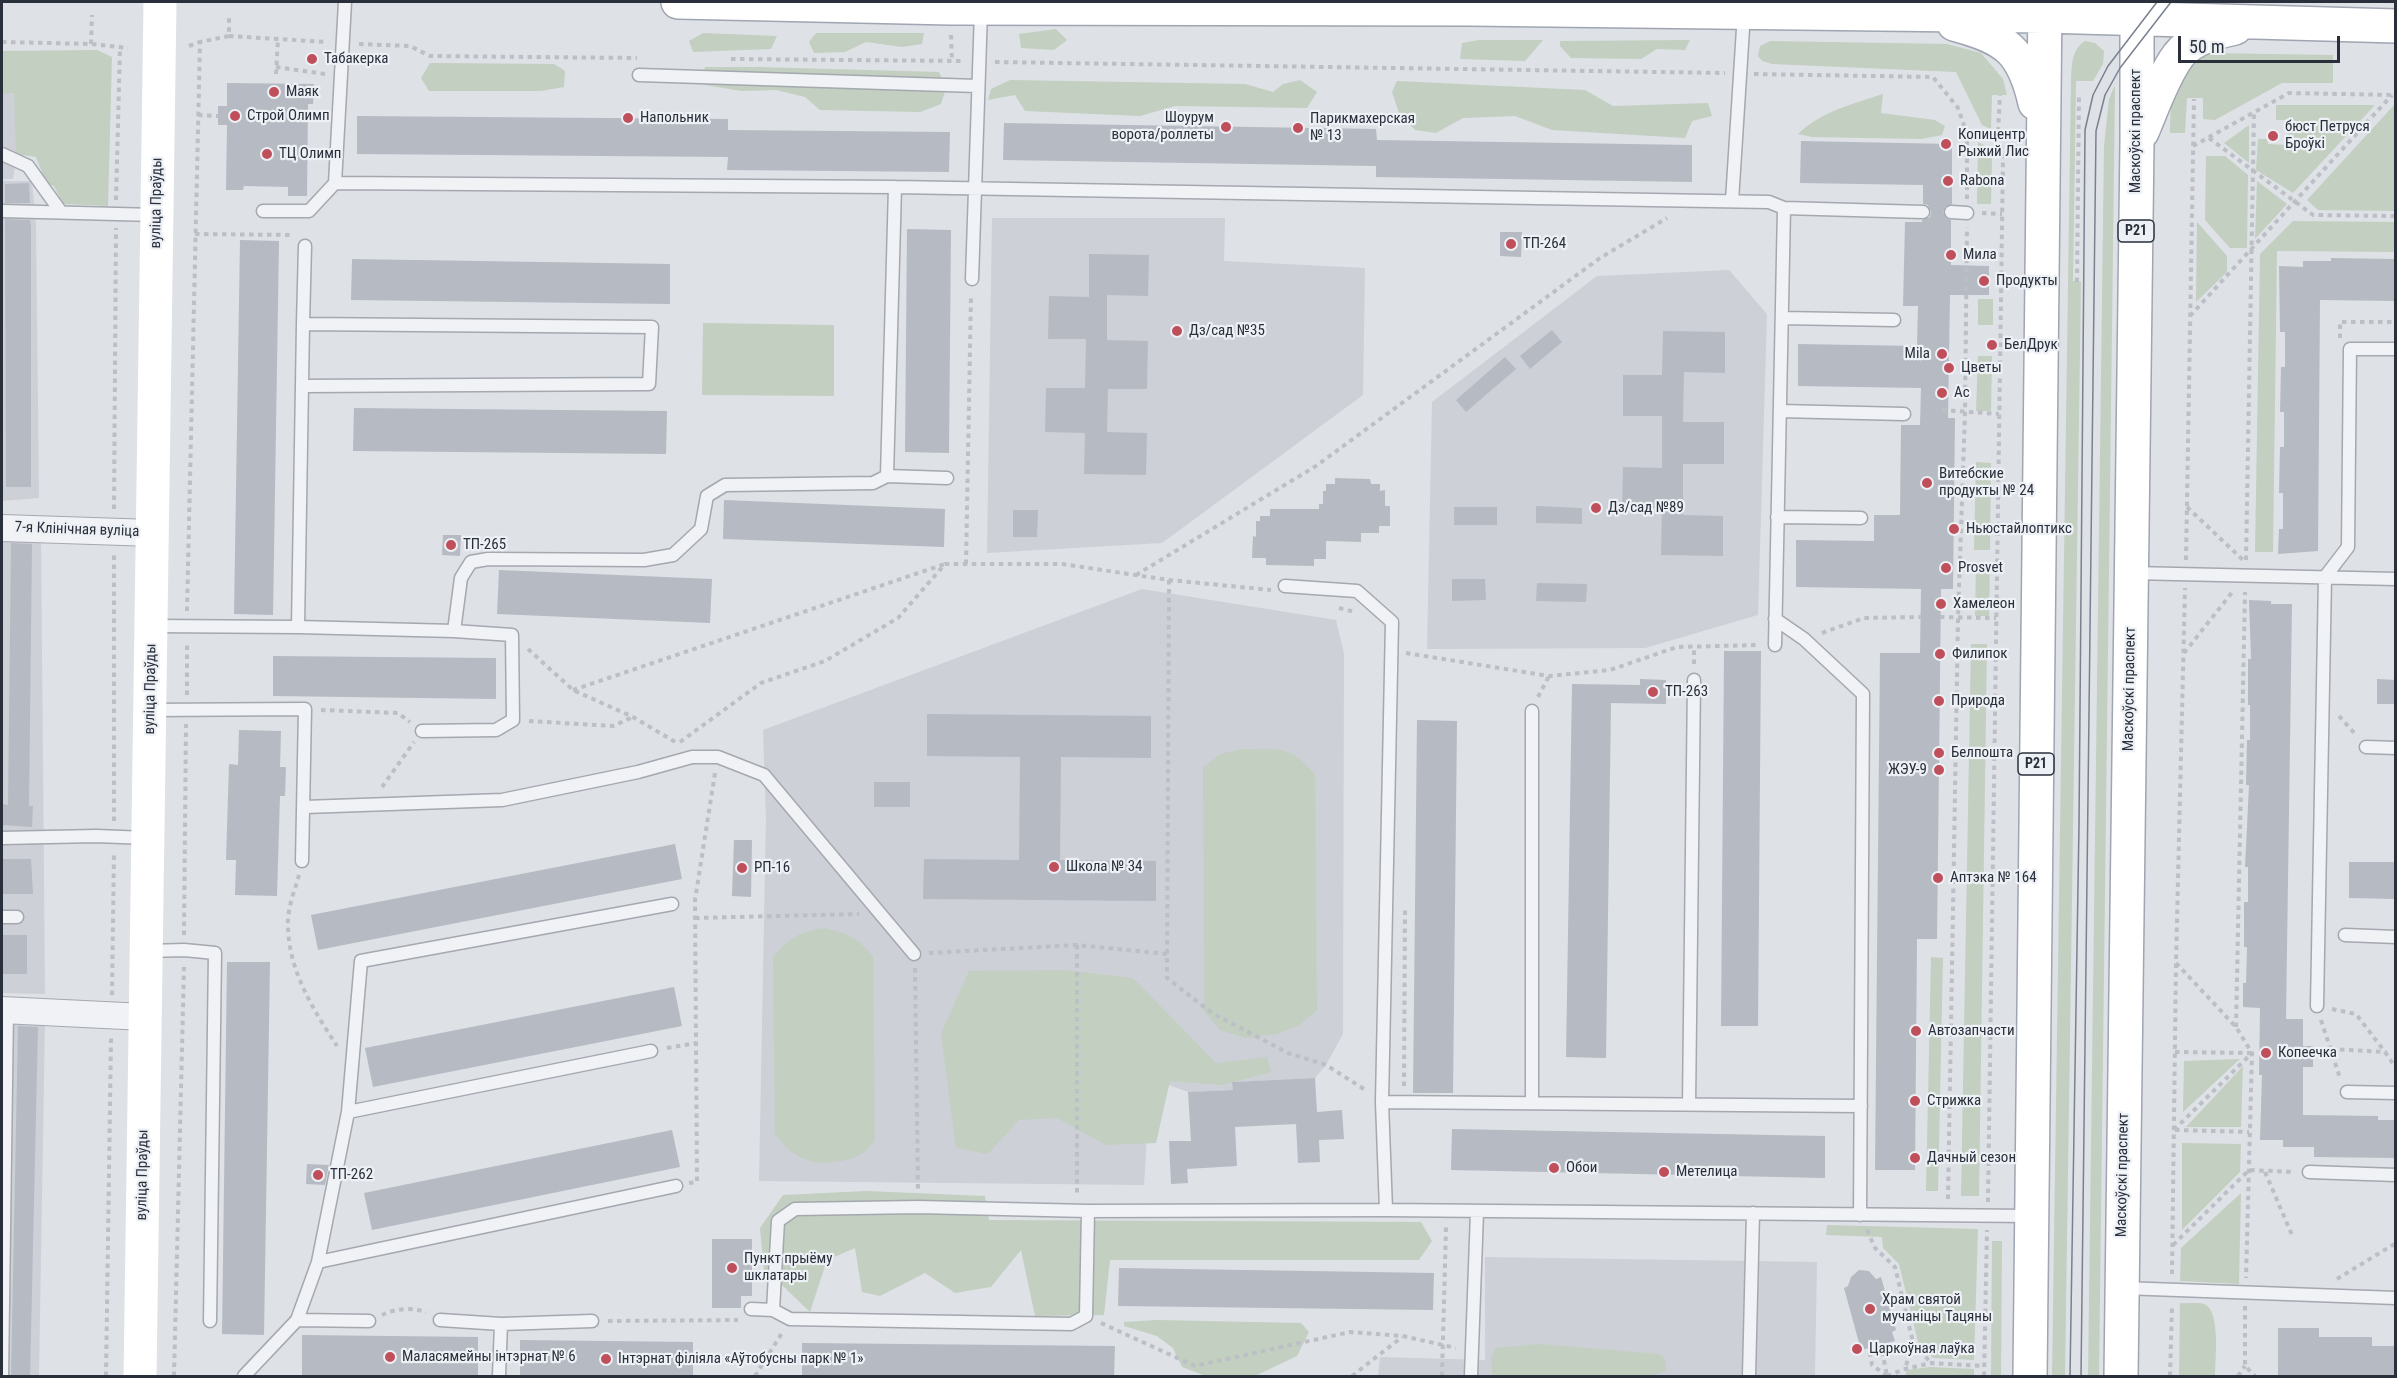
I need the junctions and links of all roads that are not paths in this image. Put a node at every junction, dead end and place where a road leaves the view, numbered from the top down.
1 (160, 2) edge
2 (345, 2) edge
3 (678, 2) edge
4 (1070, 5) edge
5 (984, 6) edge
6 (1645, 7) edge
7 (1721, 9) edge
8 (2044, 9) edge
9 (2136, 10) edge
10 (1921, 15) junction
11 (2273, 22) junction
12 (2396, 26) edge
13 (639, 75) dead end
14 (977, 86) junction
15 (2137, 142) junction
16 (2043, 152) junction
17 (2, 154) edge
18 (335, 183) junction
19 (895, 187) junction
20 (974, 189) junction
21 (1732, 201) junction
22 (1784, 208) junction
23 (2, 211) edge
24 (263, 211) dead end
25 (62, 212) junction
26 (1923, 212) dead end
27 (1952, 212) dead end
28 (1967, 213) road end
29 (156, 215) junction
30 (305, 246) dead end
31 (972, 279) road end
32 (1782, 318) junction
33 (1894, 320) dead end
34 (303, 324) junction
35 (2396, 349) edge
36 (302, 386) junction
37 (1780, 411) junction
38 (1904, 414) dead end
39 (887, 476) junction
40 (947, 478) dead end
41 (1777, 517) junction
42 (1862, 518) dead end
43 (2, 528) edge
44 (153, 533) junction
45 (2131, 573) junction
46 (2325, 578) junction
47 (2396, 579) edge
48 (1281, 588) road end
49 (1775, 619) junction
50 (152, 626) junction
51 (298, 627) junction
52 (454, 631) junction
53 (1775, 645) road end
54 (1694, 680) dead end
55 (150, 710) junction
56 (1532, 711) road end
57 (422, 731) road end
58 (2366, 747) road end
59 (2396, 748) edge
60 (305, 807) junction
61 (2, 838) edge
62 (148, 838) junction
63 (302, 861) road end
64 (672, 904) dead end
65 (2, 917) edge
66 (17, 917) dead end
67 (2345, 935) dead end
68 (2396, 936) edge
69 (147, 951) junction
70 (914, 954) road end
71 (2317, 1006) road end
72 (4, 1010) edge
73 (146, 1017) junction
74 (651, 1052) road end
75 (2347, 1092) dead end
76 (2396, 1094) edge
77 (1382, 1101) junction
78 (1532, 1103) junction
79 (1689, 1104) junction
80 (1861, 1106) junction
81 (348, 1112) junction
82 (2309, 1172) dead end
83 (2396, 1175) edge
84 (676, 1186) road end
85 (1386, 1210) junction
86 (1082, 1211) junction
87 (1477, 1212) junction
88 (1753, 1213) junction
89 (1860, 1215) junction
90 (2031, 1215) junction
91 (318, 1262) junction
92 (2122, 1288) junction
93 (2396, 1298) edge
94 (751, 1309) road end
95 (773, 1310) junction
96 (297, 1320) junction
97 (440, 1320) road end
98 (210, 1321) dead end
99 (369, 1321) road end
100 (592, 1321) road end
101 (501, 1324) junction
102 (2, 1377) edge
103 (140, 1377) edge
104 (243, 1377) edge
105 (499, 1377) edge
106 (1471, 1377) edge
107 (1749, 1377) edge
108 (2030, 1377) edge
109 (2121, 1377) edge

1 - 29 main road, вуліца Праўды
2 - 18 lane
3 - 5 main road
4 - 5 main road
4 - 6 main road
5 - 14 lane
6 - 7 main road
7 - 10 main road
7 - 21 lane
8 - 9 main road
8 - 10 main road
8 - 16 main road, Р21
9 - 11 main road
9 - 15 main road, Маскоўскі праспект / Р21
10 - 16 main road
11 - 12 main road
11 - 15 main road
13 - 14 lane
14 - 20 lane
15 - 45 main road, Маскоўскі праспект / Р21
16 - 90 main road, Р21
17 - 25 lane
18 - 19 lane
18 - 24 lane
19 - 20 lane
19 - 39 lane
20 - 21 lane
20 - 31 lane
21 - 22 lane
22 - 26 lane
22 - 32 lane
23 - 25 lane
25 - 29 lane
27 - 28 lane
29 - 44 main road, вуліца Праўды
30 - 34 lane
32 - 33 lane
32 - 37 lane
34 - 36 lane
34 - 36 lane
35 - 46 lane
36 - 51 lane
37 - 38 lane
37 - 41 lane
39 - 40 lane
39 - 52 lane
41 - 42 lane
41 - 49 lane
43 - 44 street, 7-я Клінічная вуліца
44 - 50 main road, вуліца Праўды
45 - 46 lane
45 - 92 main road, Маскоўскі праспект / Р21
46 - 47 lane
46 - 71 lane
48 - 77 lane
49 - 53 lane
49 - 80 lane
50 - 51 lane
50 - 55 main road, вуліца Праўды
51 - 52 lane
52 - 57 lane
54 - 79 lane
55 - 60 lane
55 - 62 main road, вуліца Праўды
56 - 78 lane
58 - 59 lane
60 - 63 lane
60 - 70 lane
61 - 62 lane
62 - 69 main road, вуліца Праўды
64 - 81 lane
65 - 66 lane
67 - 68 lane
69 - 73 main road, вуліца Праўды
69 - 98 lane
72 - 73 street
72 - 102 lane
73 - 103 main road, вуліца Праўды
74 - 81 lane
75 - 76 lane
77 - 78 lane
77 - 85 lane
78 - 79 lane
79 - 80 lane
80 - 89 lane
81 - 91 lane
82 - 83 lane
84 - 91 lane
85 - 86 lane
85 - 87 lane
86 - 95 lane
86 - 95 lane
87 - 88 lane
87 - 106 lane
88 - 89 lane
88 - 107 lane
89 - 90 lane
90 - 108 main road, Р21
91 - 96 lane
92 - 93 lane
92 - 109 main road, Маскоўскі праспект / Р21
94 - 95 lane
96 - 99 lane
96 - 104 lane
97 - 101 lane
100 - 101 lane
101 - 105 lane

